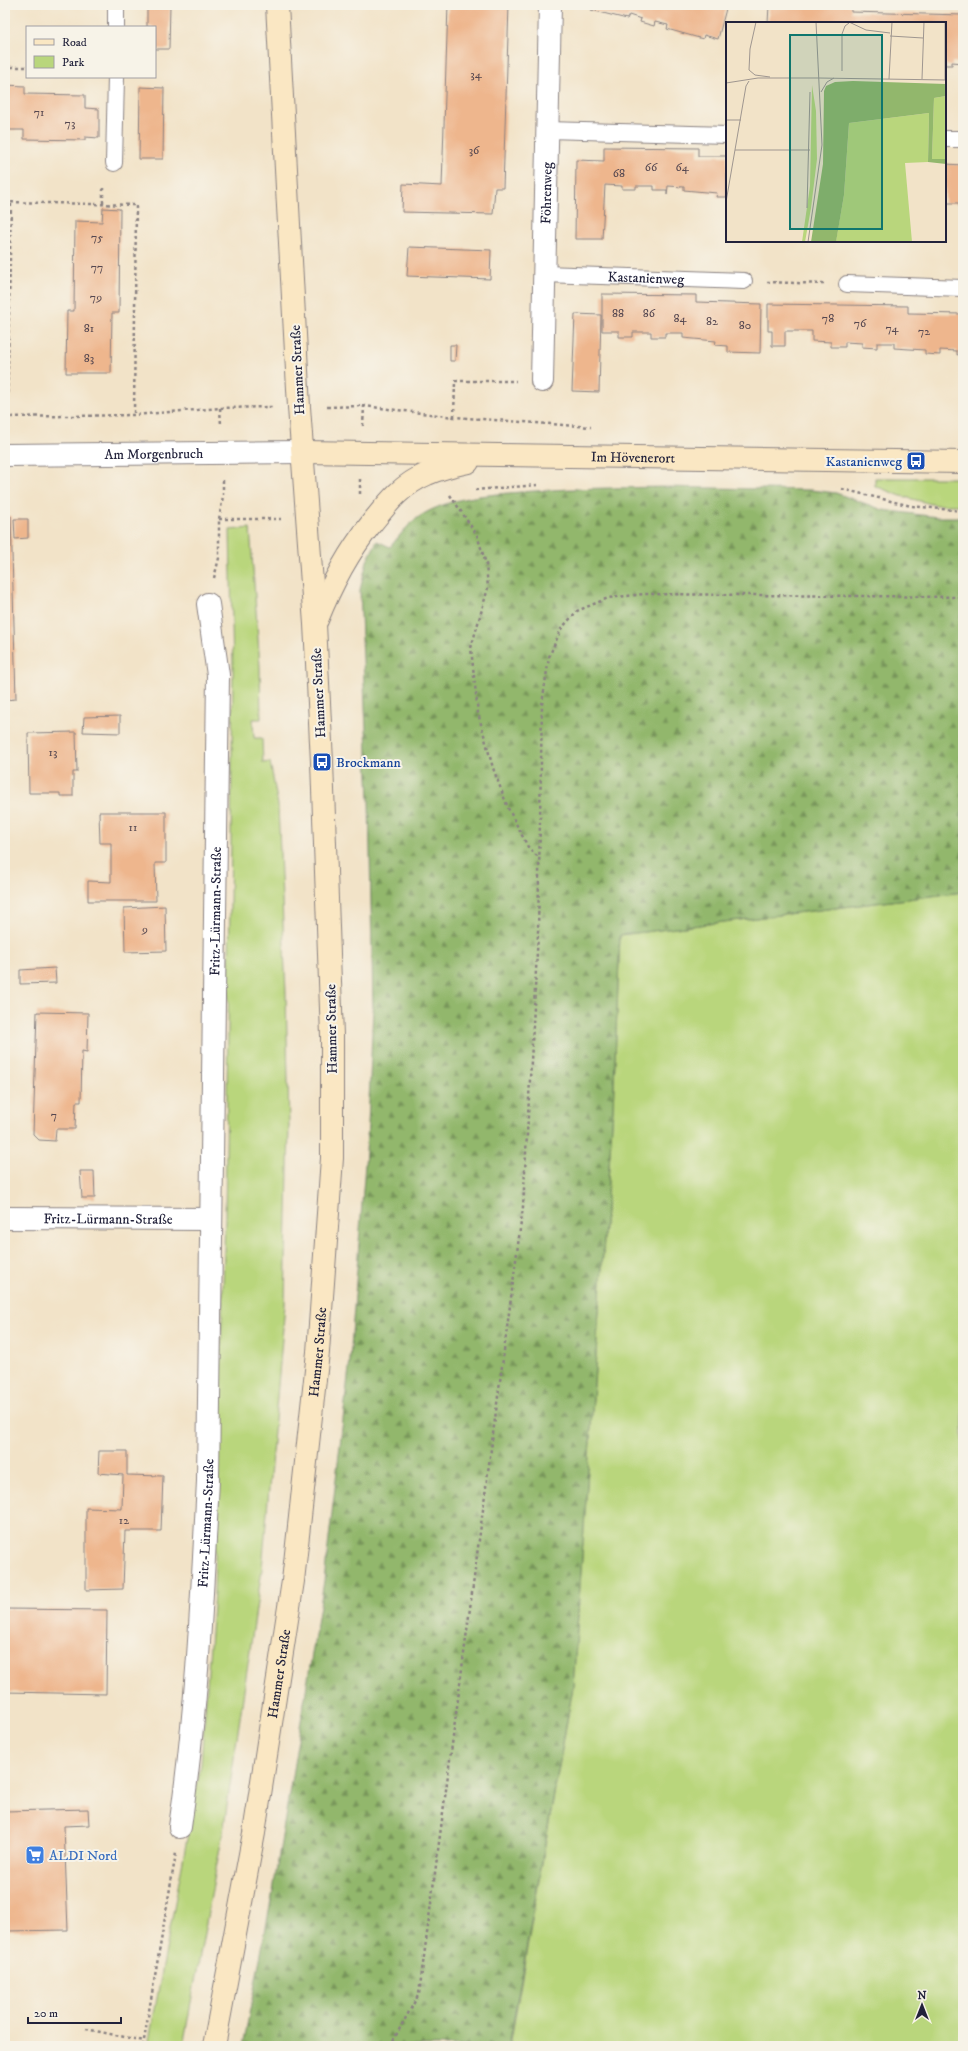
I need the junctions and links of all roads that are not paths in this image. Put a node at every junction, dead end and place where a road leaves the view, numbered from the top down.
1 (116, 5) edge
2 (277, 5) edge
3 (550, 5) edge
4 (116, 26) edge
5 (116, 78) edge
6 (547, 130) junction
7 (726, 135) edge
8 (946, 139) edge
9 (963, 139) edge
10 (114, 163) dead end
11 (544, 274) junction
12 (744, 281) road end
13 (847, 284) road end
14 (963, 288) edge
15 (542, 381) road end
16 (303, 452) junction
17 (5, 455) edge
18 (504, 455) junction
19 (963, 462) edge
20 (208, 604) road end
21 (315, 624) junction
22 (5, 1218) edge
23 (210, 1219) junction
24 (180, 1827) road end
25 (214, 2046) edge

1 - 4 lane
2 - 16 main road, Hammer Straße
3 - 6 street, Föhrenweg
5 - 10 lane
6 - 7 lane
6 - 11 street, Föhrenweg
8 - 9 lane
11 - 12 lane, Kastanienweg
11 - 15 street, Föhrenweg
13 - 14 lane
16 - 17 street, Am Morgenbruch
16 - 18 main road, Im Hövenerort
16 - 21 main road, Hammer Straße
18 - 19 main road, Im Hövenerort
18 - 21 main road
20 - 23 street, Fritz-Lürmann-Straße
21 - 25 main road, Hammer Straße
22 - 23 street, Fritz-Lürmann-Straße
23 - 24 street, Fritz-Lürmann-Straße

